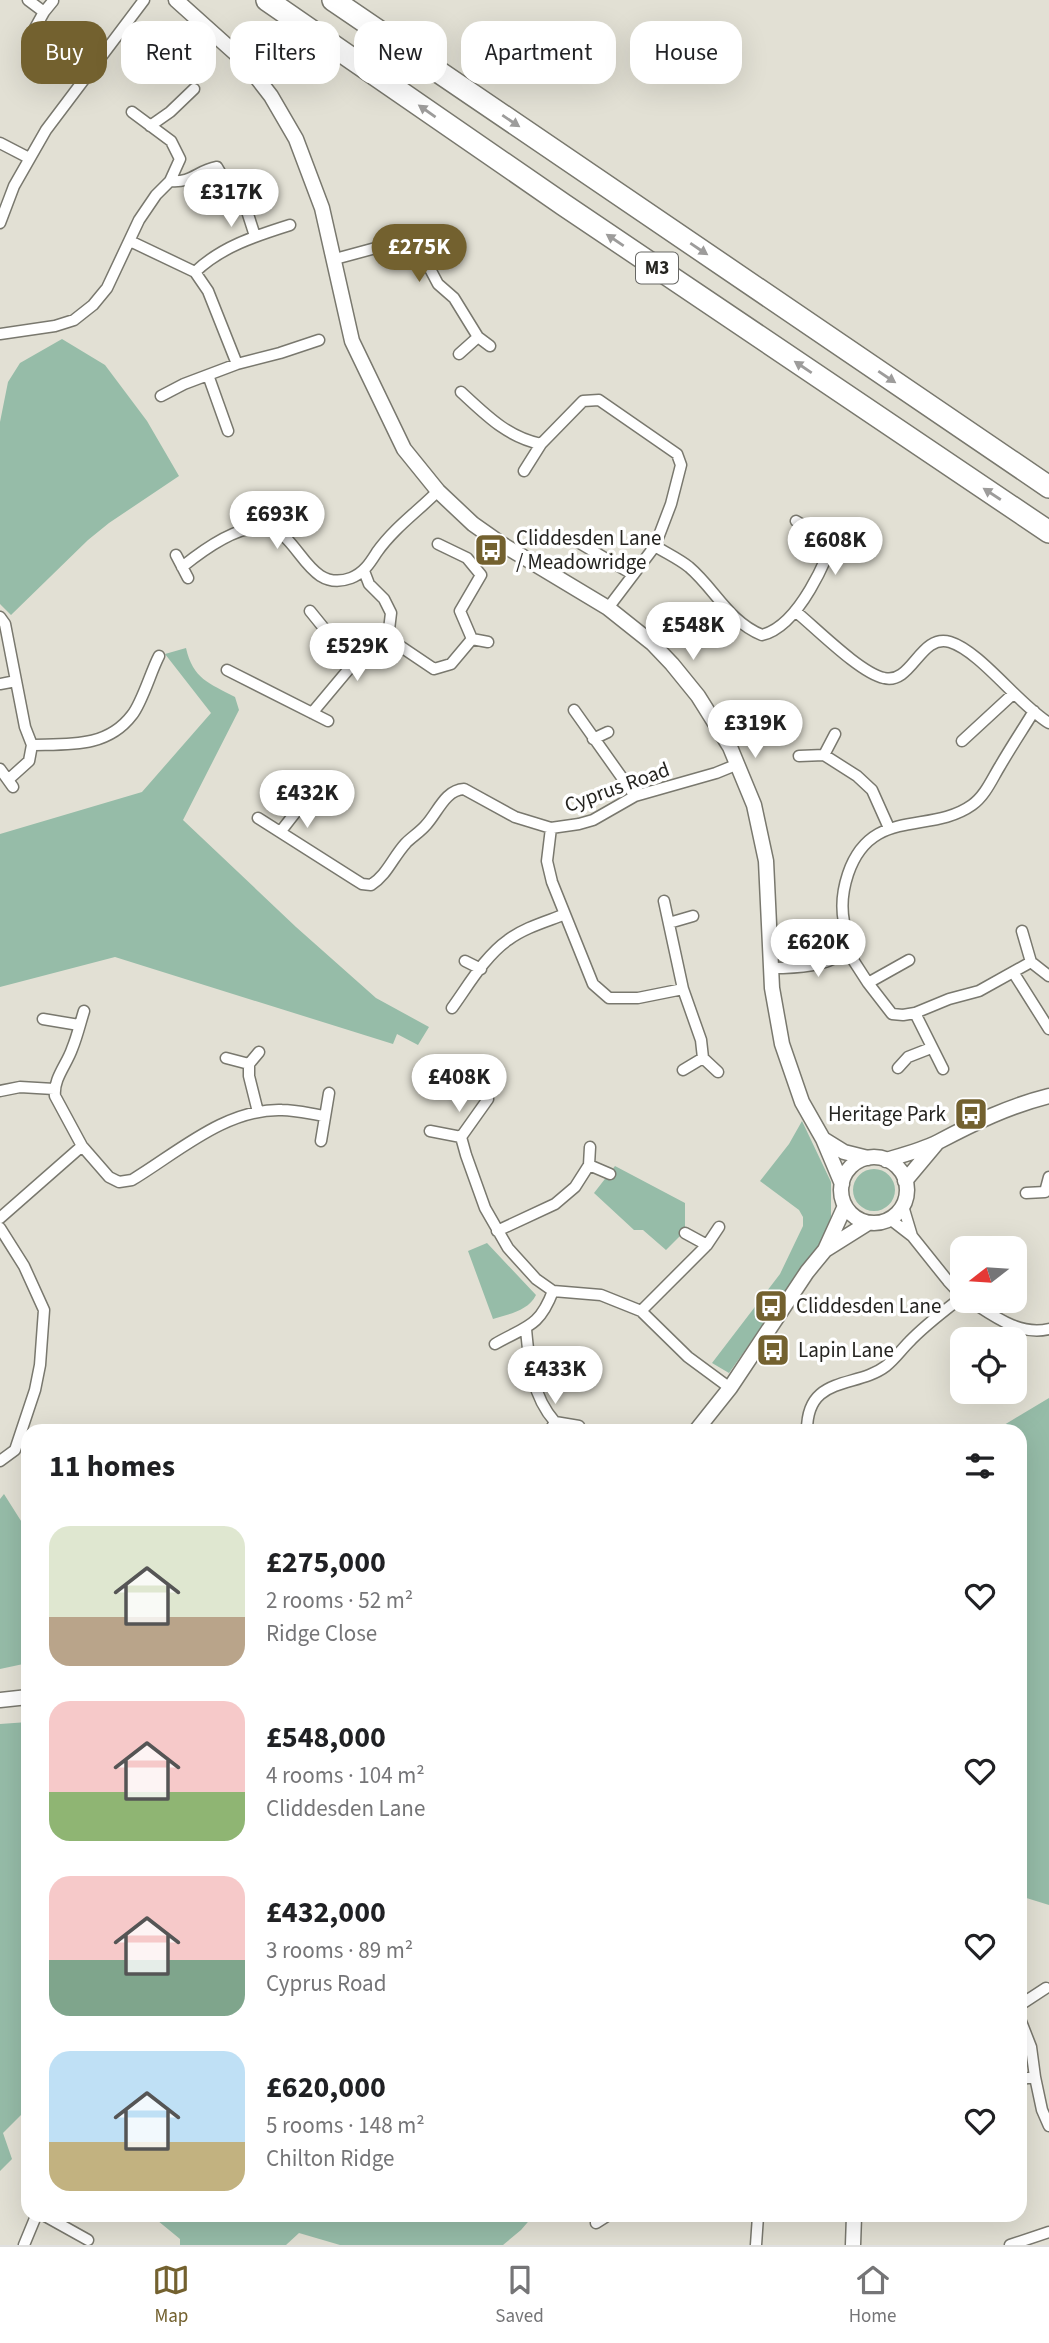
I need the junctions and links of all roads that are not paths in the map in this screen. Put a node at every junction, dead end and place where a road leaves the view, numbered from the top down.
1 (28, 0) edge
2 (144, 0) edge
3 (176, 0) edge
4 (267, 0) edge
5 (333, 0) edge
6 (53, 1) edge
7 (44, 12) junction
8 (39, 21) edge
9 (194, 89) dead end
10 (132, 112) dead end
11 (150, 126) junction
12 (0, 142) edge
13 (29, 158) junction
14 (224, 179) dead end
15 (170, 181) junction
16 (244, 202) dead end
17 (0, 223) edge
18 (290, 225) dead end
19 (255, 236) junction
20 (130, 240) junction
21 (335, 259) junction
22 (195, 272) junction
23 (0, 334) edge
24 (478, 337) junction
25 (319, 340) dead end
26 (490, 346) dead end
27 (458, 354) dead end
28 (237, 363) junction
29 (208, 375) junction
30 (461, 392) dead end
31 (162, 396) dead end
32 (228, 432) dead end
33 (541, 444) junction
34 (524, 471) dead end
35 (1049, 487) edge
36 (438, 491) junction
37 (796, 521) dead end
38 (838, 525) dead end
39 (1049, 532) edge
40 (576, 541) dead end
41 (833, 542) junction
42 (438, 544) dead end
43 (655, 546) junction
44 (176, 555) dead end
45 (183, 566) junction
46 (364, 571) junction
47 (632, 574) junction
48 (188, 578) dead end
49 (608, 608) junction
50 (310, 611) dead end
51 (795, 611) junction
52 (0, 617) edge
53 (388, 638) junction
54 (472, 639) junction
55 (488, 642) dead end
56 (159, 656) dead end
57 (353, 664) junction
58 (227, 670) dead end
59 (148, 680) junction
60 (16, 681) junction
61 (160, 682) dead end
62 (0, 684) edge
63 (1013, 694) junction
64 (574, 710) dead end
65 (1034, 711) junction
66 (312, 713) junction
67 (328, 721) dead end
68 (1049, 723) edge
69 (608, 732) dead end
70 (835, 734) dead end
71 (593, 739) junction
72 (962, 741) dead end
73 (32, 745) junction
74 (824, 755) junction
75 (800, 757) dead end
76 (738, 764) junction
77 (0, 769) edge
78 (635, 796) junction
79 (295, 813) dead end
80 (258, 818) dead end
81 (551, 828) junction
82 (889, 828) junction
83 (281, 831) junction
84 (664, 901) dead end
85 (563, 915) junction
86 (693, 916) dead end
87 (669, 923) junction
88 (1022, 932) dead end
89 (846, 948) junction
90 (909, 960) dead end
91 (465, 961) dead end
92 (1031, 962) junction
93 (771, 968) junction
94 (481, 969) junction
95 (1013, 972) junction
96 (1049, 976) edge
97 (868, 983) junction
98 (683, 989) junction
99 (452, 1008) dead end
100 (84, 1011) dead end
101 (915, 1013) junction
102 (43, 1019) dead end
103 (79, 1025) junction
104 (1049, 1029) edge
105 (931, 1048) junction
106 (259, 1052) dead end
107 (226, 1058) dead end
108 (704, 1058) junction
109 (249, 1064) junction
110 (898, 1068) dead end
111 (943, 1069) dead end
112 (682, 1070) dead end
113 (718, 1072) dead end
114 (54, 1089) junction
115 (0, 1091) edge
116 (329, 1093) dead end
117 (1049, 1097) edge
118 (488, 1099) dead end
119 (258, 1112) junction
120 (325, 1116) junction
121 (430, 1131) dead end
122 (461, 1137) junction
123 (822, 1139) junction
124 (321, 1141) dead end
125 (937, 1142) junction
126 (82, 1146) junction
127 (590, 1147) dead end
128 (868, 1158) junction
129 (886, 1160) junction
130 (589, 1165) junction
131 (610, 1174) dead end
132 (1049, 1177) edge
133 (905, 1181) junction
134 (842, 1184) junction
135 (1047, 1193) edge
136 (1026, 1194) dead end
137 (845, 1206) junction
138 (903, 1206) junction
139 (0, 1218) edge
140 (890, 1219) junction
141 (868, 1223) junction
142 (719, 1227) dead end
143 (0, 1228) edge
144 (498, 1231) junction
145 (685, 1233) dead end
146 (912, 1236) junction
147 (706, 1245) junction
148 (825, 1250) junction
149 (950, 1283) edge
150 (553, 1291) junction
151 (950, 1306) edge
152 (641, 1311) junction
153 (989, 1313) edge
154 (526, 1329) junction
155 (1049, 1329) edge
156 (495, 1344) dead end
157 (730, 1388) junction
158 (24, 1424) edge
159 (551, 1424) edge
160 (701, 1424) edge
161 (807, 1424) edge
162 (21, 1432) edge
163 (0, 1461) edge
164 (21, 1698) edge
165 (0, 1700) edge
166 (1046, 1988) dead end
167 (1027, 2000) edge
168 (1027, 2037) edge
169 (1035, 2077) junction
170 (1027, 2078) edge
171 (1049, 2126) edge
172 (34, 2222) edge
173 (56, 2222) edge
174 (758, 2222) edge
175 (853, 2222) edge
176 (1049, 2232) edge
177 (88, 2240) dead end
178 (24, 2245) edge
179 (756, 2245) edge
180 (853, 2245) edge
181 (1010, 2245) edge

1 - 7 street
2 - 13 street
3 - 21 street
39 -> 4 highway, M3
5 -> 35 highway, M3
6 - 7 street
7 - 8 street
9 - 11 street
10 - 11 street
11 - 15 street
12 - 13 street
13 - 17 street
14 - 15 street
15 - 20 street
16 - 19 street
18 - 19 street
19 - 22 street
20 - 22 street
20 - 23 street
21 - 24 street
21 - 36 street
22 - 28 street
24 - 26 street
24 - 27 street
25 - 28 street
28 - 29 street
29 - 31 street
29 - 32 street
30 - 33 street
33 - 34 street
33 - 43 street
36 - 46 street
36 - 49 street
37 - 41 street
38 - 41 street
40 - 47 street
41 - 51 street
42 - 54 street
43 - 47 street
43 - 51 street
44 - 45 street
45 - 46 street
45 - 48 street
46 - 53 street
47 - 49 street
49 - 76 street
50 - 57 street
51 - 63 street
52 - 60 street
53 - 54 street
53 - 57 street
54 - 55 street
56 - 59 street
57 - 66 street
58 - 66 street
59 - 61 street
59 - 73 street
60 - 62 street
60 - 73 street
63 - 65 street
63 - 72 street
64 - 71 street
65 - 68 street
65 - 82 street
66 - 67 street
69 - 71 street
70 - 74 street
71 - 78 street
73 - 77 street
74 - 75 street
74 - 82 street
76 - 78 street, Cyprus Road
76 - 93 street
78 - 81 street, Cyprus Road
79 - 83 street
80 - 83 street, Cyprus Road
81 - 83 street, Cyprus Road
81 - 85 street
82 - 89 street
84 - 87 street
85 - 94 street
85 - 98 street
86 - 87 street
87 - 98 street
88 - 92 street
89 - 93 street
89 - 97 street
90 - 97 street
91 - 94 street
92 - 95 street
92 - 96 street
93 - 123 street
94 - 99 street
95 - 101 street
95 - 104 street
97 - 101 street
98 - 108 street
100 - 103 street
101 - 105 street
102 - 103 street
103 - 114 street
105 - 110 street
105 - 111 street
106 - 109 street
107 - 109 street
108 - 112 street
108 - 113 street
109 - 119 street
114 - 115 street
114 - 126 street
116 - 120 street
117 - 125 street
118 - 122 street
119 - 120 street
119 - 126 street
120 - 124 street
121 - 122 street
122 - 144 street
123 - 128 street
123 - 134 street
125 - 129 street
125 - 133 street
126 - 139 street
127 - 130 street
128 - 129 street
128 - 134 street
129 - 133 street
130 - 131 street
130 - 144 street
132 - 135 street
133 - 138 street
134 - 137 street
135 - 136 street
137 - 141 street
137 - 148 street
138 - 140 street
138 - 146 street
140 - 141 street
140 - 146 street
141 - 148 street
142 - 147 street
143 - 158 street
144 - 150 street
145 - 147 street
146 - 149 street
147 - 152 street
148 - 157 street
150 - 152 street
150 - 154 street
151 - 161 street
152 - 157 street
153 - 155 street
154 - 156 street
154 - 159 street
157 - 160 street
162 - 163 street
164 - 165 street
166 - 167 street
168 - 169 street
169 - 170 street
169 - 171 street
172 - 178 street
173 - 177 street
174 - 179 street
175 - 180 street
176 - 181 street

